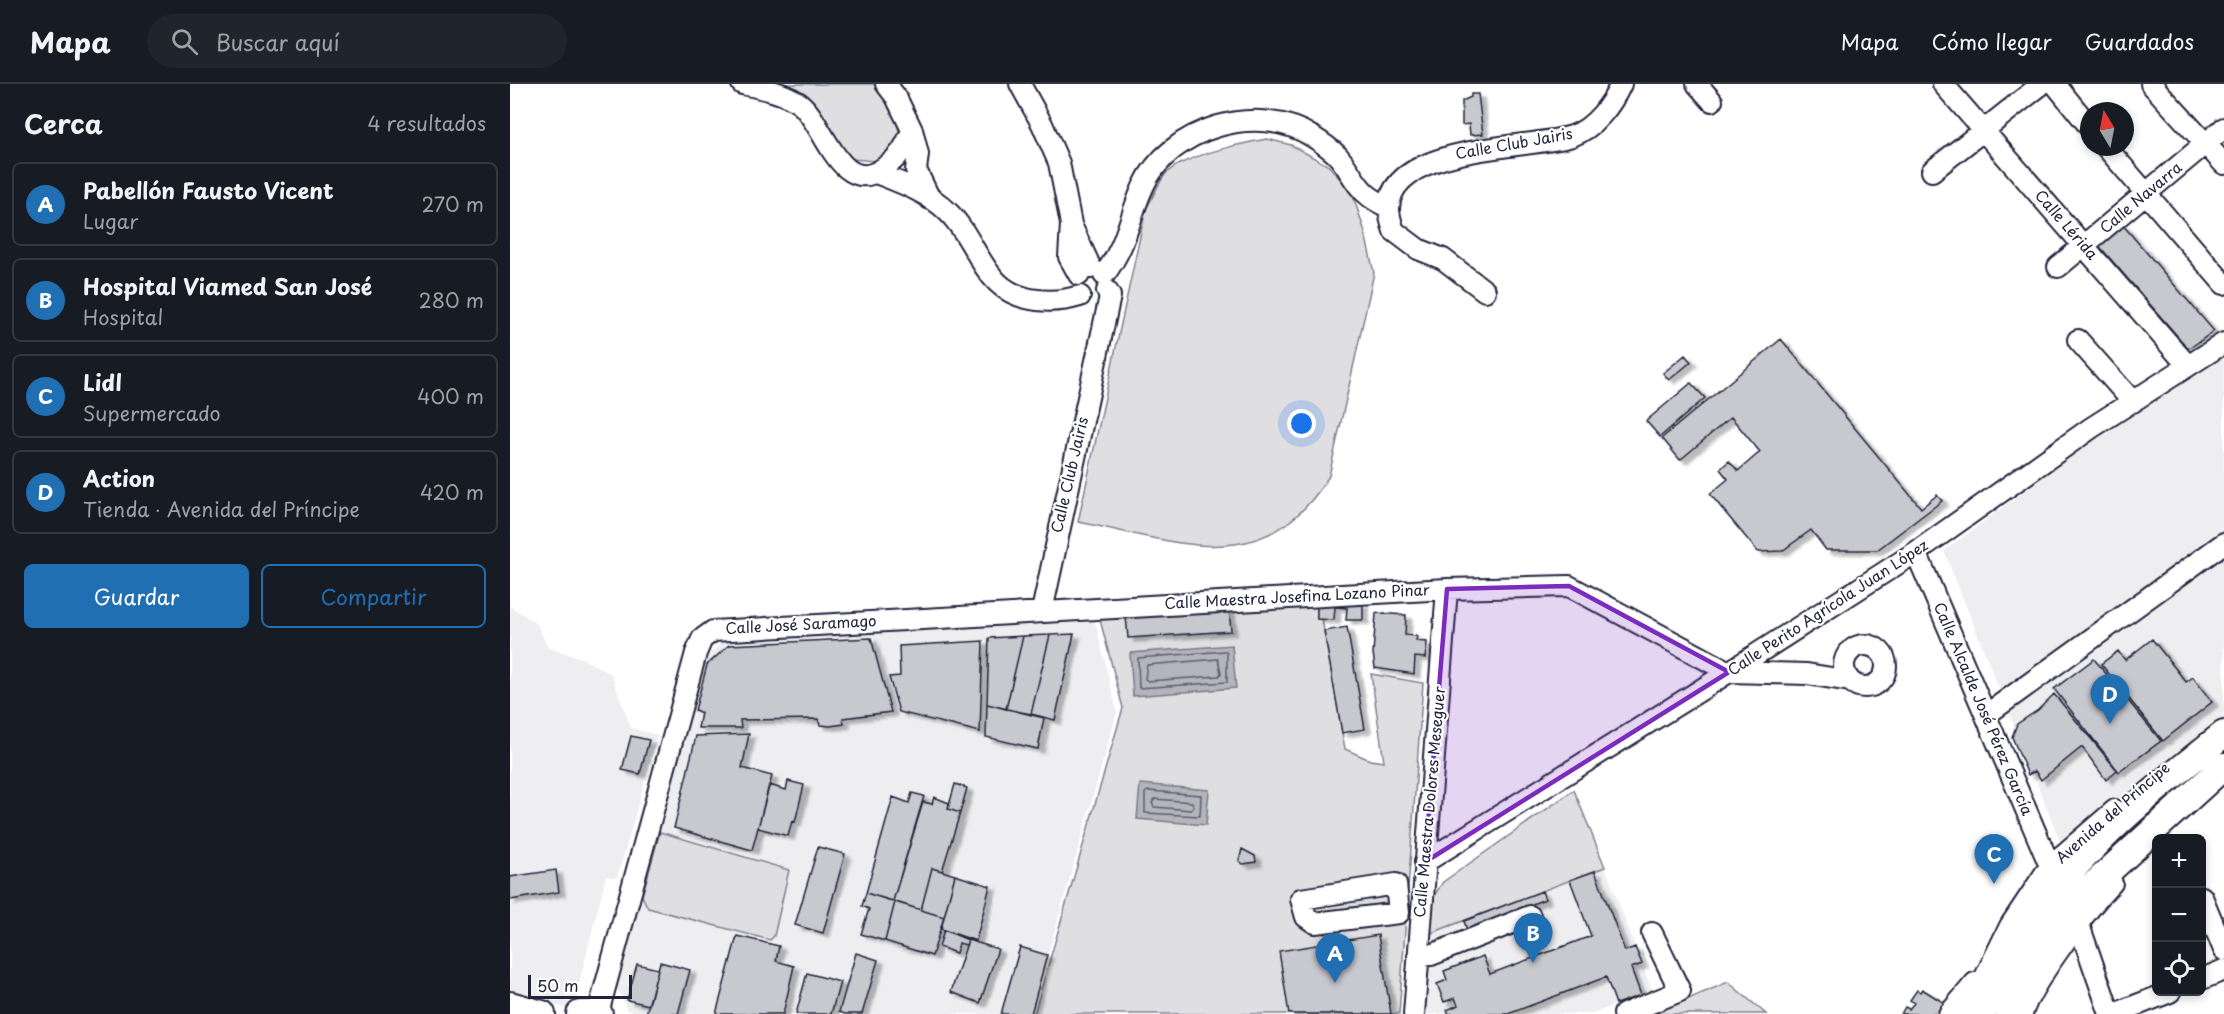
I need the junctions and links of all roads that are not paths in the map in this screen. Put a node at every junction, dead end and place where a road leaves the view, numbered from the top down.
1 (742, 84) edge
2 (886, 84) edge
3 (1020, 84) edge
4 (1621, 84) edge
5 (1697, 84) edge
6 (1943, 84) edge
7 (2042, 84) edge
8 (2055, 84) edge
9 (2151, 84) edge
10 (1712, 101) dead end
11 (2080, 115) edge
12 (2224, 128) edge
13 (912, 130) junction
14 (1984, 132) junction
15 (2206, 143) junction
16 (2113, 156) edge
17 (2224, 164) edge
18 (1932, 171) dead end
19 (876, 173) junction
20 (2145, 194) junction
21 (930, 199) junction
22 (1392, 199) junction
23 (2084, 246) junction
24 (2058, 267) dead end
25 (1089, 284) junction
26 (2224, 284) edge
27 (1485, 291) dead end
28 (2078, 340) dead end
29 (2224, 343) edge
30 (2188, 366) junction
31 (2133, 402) junction
32 (2224, 543) edge
33 (1916, 552) junction
34 (1448, 589) junction
35 (1147, 605) joint
36 (1042, 611) junction
37 (1729, 672) junction
38 (1850, 681) dead end
39 (1986, 715) junction
40 (2224, 722) edge
41 (2224, 734) edge
42 (2224, 766) edge
43 (2224, 783) edge
44 (2162, 834) edge
45 (2152, 844) edge
46 (1425, 862) junction
47 (2050, 866) junction
48 (1423, 897) junction
49 (1399, 900) dead end
50 (2206, 907) edge
51 (1530, 916) dead end
52 (2079, 925) junction
53 (1652, 933) dead end
54 (2224, 950) edge
55 (1418, 957) junction
56 (1989, 968) junction
57 (2224, 970) edge
58 (2206, 977) edge
59 (2159, 996) edge
60 (510, 1005) edge
61 (542, 1014) edge
62 (580, 1014) edge
63 (598, 1014) edge
64 (1414, 1014) edge
65 (1624, 1014) edge
66 (1949, 1014) edge
67 (1967, 1014) edge
68 (1982, 1014) edge
69 (2009, 1014) edge
70 (2022, 1014) edge
71 (2112, 1014) edge

1 - 19 street
2 - 13 street
3 - 25 street
4 - 22 street, Calle Club Jairis
5 - 10 street
6 - 14 street, Calle Lérida
7 - 14 street
8 - 11 street
9 - 15 street
12 - 15 street, Calle Navarra
13 - 19 street
13 - 21 street
14 - 18 street
14 - 23 street, Calle Lérida
15 - 17 street
15 - 20 street, Calle Navarra
16 - 20 street
19 - 21 street
20 - 23 street, Calle Navarra
20 - 26 street
21 - 25 street
22 - 25 street
22 - 27 street
23 - 24 street, Calle Navarra
23 - 30 street, Calle Lérida
25 - 36 street, Calle Club Jairis
28 - 31 street
29 - 30 street, Calle Perito Agrícola Juan López
30 - 31 street, Calle Perito Agrícola Juan López
31 - 33 street, Calle Perito Agrícola Juan López
32 - 39 street
33 - 37 street, Calle Perito Agrícola Juan López
33 - 39 street, Calle Alcalde José Pérez García
34 - 35 street, Calle Maestra Josefina Lozano Pinar
34 - 37 street, Calle Maestra Josefina Lozano Pinar
34 - 46 street, Calle Maestra Dolores Meseguer
35 - 36 street, Calle José Saramago
36 - 63 street, Calle José Saramago
37 - 38 street
37 - 46 street, Calle Perito Agrícola Juan López
39 - 47 street, Calle Alcalde José Pérez García
40 - 47 street, Avenida del Príncipe
41 - 68 main road, Avenida del Príncipe
42 - 69 main road
43 - 44 street
45 - 52 street
46 - 48 street, Calle Maestra Dolores Meseguer
47 - 56 street, Avenida del Príncipe
48 - 49 street
48 - 55 street, Calle Maestra Dolores Meseguer
50 - 54 street
51 - 55 street
52 - 70 street
52 - 71 street
53 - 65 street
55 - 64 street, Calle Maestra Dolores Meseguer
56 - 66 street
56 - 67 street, Avenida del Príncipe
57 - 58 street
59 - 71 street
60 - 61 main road
62 - 63 main road

